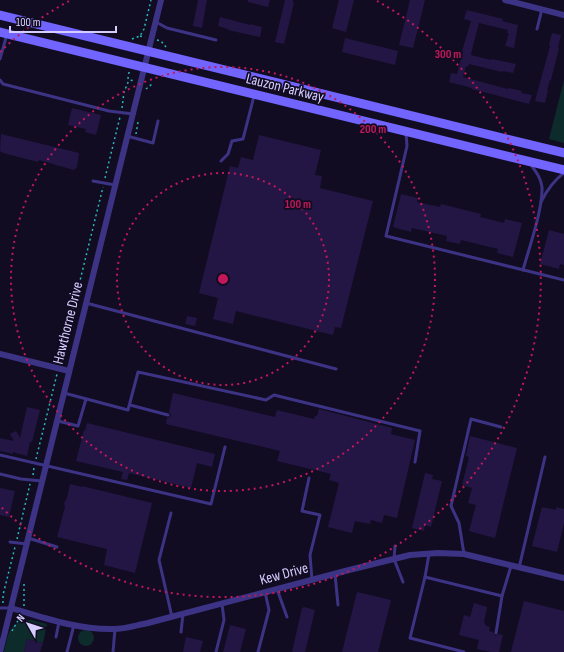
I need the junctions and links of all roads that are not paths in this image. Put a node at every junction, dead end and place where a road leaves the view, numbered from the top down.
1 (161, 0) edge
2 (505, 0) edge
3 (542, 9) junction
4 (0, 15) edge
5 (564, 15) edge
6 (156, 22) junction
7 (537, 29) dead end
8 (4, 33) edge
9 (216, 40) dead end
10 (149, 51) junction
11 (0, 59) edge
12 (144, 67) junction
13 (0, 80) edge
14 (254, 94) junction
15 (132, 114) junction
16 (158, 121) dead end
17 (406, 132) junction
18 (127, 136) junction
19 (564, 153) edge
20 (222, 161) dead end
21 (529, 162) junction
22 (564, 172) edge
23 (93, 181) dead end
24 (115, 185) junction
25 (541, 204) junction
26 (522, 270) junction
27 (564, 280) edge
28 (86, 303) junction
29 (0, 354) edge
30 (336, 369) dead end
31 (69, 371) junction
32 (64, 393) junction
33 (86, 399) junction
34 (130, 405) junction
35 (168, 414) dead end
36 (57, 421) junction
37 (501, 427) dead end
38 (225, 447) dead end
39 (0, 455) edge
40 (545, 457) dead end
41 (416, 462) dead end
42 (46, 466) junction
43 (0, 474) edge
44 (309, 478) dead end
45 (42, 481) junction
46 (171, 513) dead end
47 (28, 541) junction
48 (10, 542) dead end
49 (395, 546) dead end
50 (57, 547) dead end
51 (429, 554) junction
52 (464, 554) junction
53 (394, 559) junction
54 (511, 566) junction
55 (519, 568) junction
56 (335, 574) junction
57 (426, 576) junction
58 (564, 578) edge
59 (312, 580) junction
60 (403, 582) dead end
61 (277, 589) junction
62 (265, 592) junction
63 (502, 596) junction
64 (222, 604) junction
65 (338, 605) dead end
66 (1, 608) edge
67 (11, 608) junction
68 (183, 614) junction
69 (172, 617) junction
70 (287, 617) dead end
71 (59, 622) junction
72 (74, 624) junction
73 (115, 629) junction
74 (181, 632) dead end
75 (496, 633) dead end
76 (56, 637) dead end
77 (0, 652) edge
78 (67, 652) edge
79 (113, 652) edge
80 (216, 652) edge
81 (258, 652) edge
82 (464, 652) edge

1 - 6 street, Hawthorne Drive
2 - 3 street
3 - 5 street
3 - 7 lane
4 - 10 main road, Lauzon Parkway
6 - 9 lane
6 - 10 street, Hawthorne Drive
8 - 11 lane
8 - 12 main road, Lauzon Parkway
10 - 12 street, Hawthorne Drive
10 - 19 main road, Lauzon Parkway
12 - 14 main road, Lauzon Parkway
12 - 15 street, Hawthorne Drive
13 - 15 lane
14 - 17 main road, Lauzon Parkway
14 - 20 lane
15 - 18 street, Hawthorne Drive
16 - 18 lane
17 - 21 main road, Lauzon Parkway
17 - 26 lane
18 - 24 street, Hawthorne Drive
21 - 22 main road, Lauzon Parkway
21 - 25 lane
22 - 25 lane
23 - 24 lane
24 - 28 street, Hawthorne Drive
25 - 26 lane
26 - 27 lane
28 - 30 lane
28 - 31 street, Hawthorne Drive
29 - 31 street
31 - 32 street, Hawthorne Drive
32 - 33 lane
32 - 36 street, Hawthorne Drive
33 - 34 lane
33 - 36 lane
34 - 35 lane
34 - 41 lane
36 - 42 street, Hawthorne Drive
37 - 52 lane
38 - 42 lane
39 - 42 lane
40 - 55 lane
42 - 45 street, Hawthorne Drive
43 - 45 lane
44 - 59 lane
45 - 47 street, Hawthorne Drive
46 - 69 lane
47 - 48 lane
47 - 50 lane
47 - 67 street, Hawthorne Drive
49 - 53 lane
51 - 52 street, Kew Drive
51 - 53 street, Kew Drive
51 - 57 lane
52 - 54 street, Kew Drive
53 - 56 street, Kew Drive
53 - 60 lane
54 - 55 street, Kew Drive
54 - 63 lane
55 - 58 street, Kew Drive
56 - 59 street, Kew Drive
56 - 65 lane
57 - 63 lane
57 - 82 lane
59 - 61 street, Kew Drive
61 - 62 street, Kew Drive
61 - 70 lane
62 - 64 street, Kew Drive
62 - 81 lane
63 - 75 lane
64 - 68 street, Kew Drive
64 - 80 lane
66 - 67 lane
67 - 71 street, Kew Drive
67 - 77 street, Hawthorne Drive
68 - 69 street, Kew Drive
68 - 74 lane
69 - 73 street, Kew Drive
71 - 72 street, Kew Drive
71 - 76 lane
72 - 73 street, Kew Drive
72 - 78 lane
73 - 79 lane

